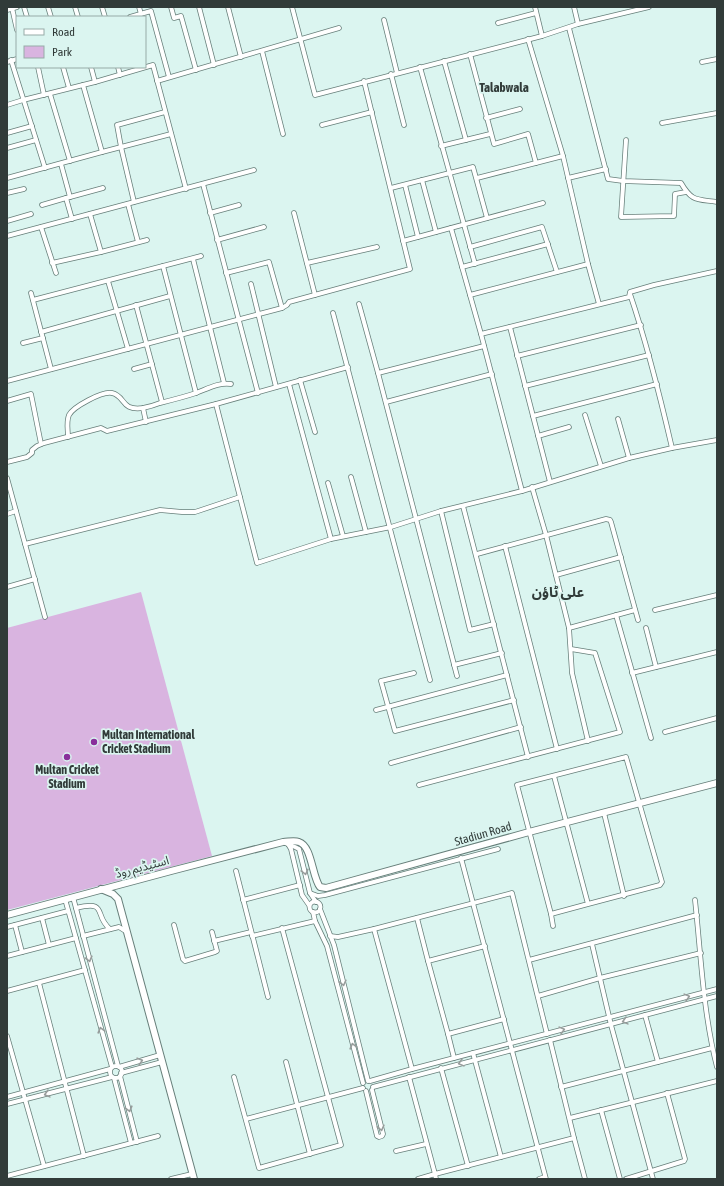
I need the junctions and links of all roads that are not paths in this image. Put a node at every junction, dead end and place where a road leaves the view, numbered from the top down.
1 (139, 7) edge
2 (171, 7) edge
3 (199, 7) edge
4 (228, 7) edge
5 (292, 7) edge
6 (535, 7) edge
7 (574, 7) edge
8 (649, 7) edge
9 (12, 8) edge
10 (638, 9) edge
11 (536, 13) junction
12 (141, 14) junction
13 (134, 16) edge
14 (384, 20) dead end
15 (498, 23) dead end
16 (578, 24) junction
17 (16, 26) edge
18 (339, 28) dead end
19 (569, 28) junction
20 (542, 36) junction
21 (528, 39) junction
22 (301, 40) junction
23 (262, 51) junction
24 (470, 54) junction
25 (241, 57) junction
26 (717, 59) edge
27 (8, 61) edge
28 (444, 61) junction
29 (702, 62) dead end
30 (214, 65) junction
31 (146, 67) edge
32 (420, 67) junction
33 (38, 68) edge
34 (63, 68) edge
35 (91, 68) edge
36 (118, 68) edge
37 (142, 68) edge
38 (196, 70) junction
39 (397, 73) junction
40 (391, 74) junction
41 (120, 75) junction
42 (169, 77) junction
43 (157, 81) junction
44 (364, 81) junction
45 (95, 82) junction
46 (83, 85) junction
47 (69, 88) junction
48 (50, 94) junction
49 (44, 95) junction
50 (23, 100) junction
51 (7, 105) edge
52 (520, 109) dead end
53 (166, 112) junction
54 (372, 112) junction
55 (717, 113) edge
56 (486, 118) junction
57 (662, 123) dead end
58 (322, 125) dead end
59 (404, 125) dead end
60 (32, 126) junction
61 (7, 133) edge
62 (171, 134) junction
63 (283, 134) dead end
64 (490, 134) junction
65 (36, 140) junction
66 (466, 140) junction
67 (626, 140) dead end
68 (442, 146) junction
69 (7, 148) edge
70 (120, 148) junction
71 (102, 152) junction
72 (563, 156) junction
73 (70, 161) junction
74 (536, 163) junction
75 (61, 164) junction
76 (45, 168) junction
77 (606, 169) junction
78 (254, 170) dead end
79 (449, 173) junction
80 (7, 178) edge
81 (477, 178) junction
82 (568, 178) junction
83 (422, 180) junction
84 (623, 181) junction
85 (203, 184) junction
86 (405, 184) junction
87 (103, 188) dead end
88 (391, 188) junction
89 (24, 189) dead end
90 (186, 189) junction
91 (686, 192) junction
92 (7, 193) edge
93 (68, 197) junction
94 (134, 202) junction
95 (717, 202) edge
96 (543, 203) dead end
97 (128, 204) junction
98 (42, 205) dead end
99 (239, 205) dead end
100 (210, 213) junction
101 (294, 213) dead end
102 (31, 214) dead end
103 (90, 214) junction
104 (488, 218) junction
105 (72, 219) junction
106 (7, 221) edge
107 (464, 224) junction
108 (41, 227) junction
109 (264, 227) dead end
110 (451, 228) junction
111 (436, 232) junction
112 (7, 236) edge
113 (418, 237) junction
114 (147, 240) dead end
115 (217, 240) junction
116 (404, 241) junction
117 (138, 242) junction
118 (548, 244) junction
119 (377, 247) dead end
120 (470, 247) junction
121 (101, 252) junction
122 (201, 256) dead end
123 (193, 259) junction
124 (52, 263) junction
125 (307, 263) junction
126 (475, 264) junction
127 (588, 264) junction
128 (163, 266) junction
129 (462, 267) junction
130 (717, 271) edge
131 (556, 272) junction
132 (56, 273) dead end
133 (226, 274) junction
134 (108, 281) junction
135 (251, 284) dead end
136 (630, 292) junction
137 (31, 293) dead end
138 (315, 295) junction
139 (470, 295) junction
140 (170, 296) junction
141 (33, 300) junction
142 (359, 304) dead end
143 (599, 304) junction
144 (136, 305) junction
145 (282, 308) junction
146 (116, 311) junction
147 (333, 313) dead end
148 (259, 315) junction
149 (238, 320) junction
150 (641, 325) junction
151 (210, 327) junction
152 (510, 327) junction
153 (41, 332) junction
154 (481, 334) junction
155 (180, 335) junction
156 (43, 338) junction
157 (23, 343) dead end
158 (147, 344) junction
159 (484, 346) junction
160 (128, 349) junction
161 (649, 355) junction
162 (518, 356) junction
163 (152, 364) junction
164 (348, 367) junction
165 (51, 369) junction
166 (134, 369) dead end
167 (378, 373) junction
168 (492, 374) junction
169 (300, 380) junction
170 (7, 381) edge
171 (224, 383) junction
172 (231, 384) dead end
173 (289, 384) junction
174 (657, 384) junction
175 (525, 386) junction
176 (276, 387) junction
177 (196, 393) junction
178 (258, 393) junction
179 (7, 401) edge
180 (162, 402) junction
181 (386, 402) junction
182 (216, 404) junction
183 (143, 408) junction
184 (585, 415) dead end
185 (533, 416) junction
186 (618, 419) dead end
187 (146, 422) junction
188 (569, 427) dead end
189 (315, 432) dead end
190 (538, 436) junction
191 (68, 437) junction
192 (717, 440) edge
193 (41, 444) junction
194 (672, 448) junction
195 (629, 458) junction
196 (7, 462) edge
197 (601, 466) junction
198 (7, 478) edge
199 (351, 478) dead end
200 (550, 482) junction
201 (328, 483) dead end
202 (532, 487) junction
203 (522, 491) junction
204 (240, 497) junction
205 (463, 506) junction
206 (441, 511) junction
207 (16, 512) junction
208 (7, 514) edge
209 (416, 519) junction
210 (390, 527) junction
211 (366, 532) junction
212 (546, 535) junction
213 (343, 536) junction
214 (331, 538) junction
215 (25, 544) junction
216 (505, 546) junction
217 (477, 554) junction
218 (621, 557) junction
219 (556, 575) junction
220 (35, 579) junction
221 (7, 587) edge
222 (717, 595) edge
223 (635, 610) junction
224 (655, 610) dead end
225 (616, 615) junction
226 (45, 617) dead end
227 (638, 620) dead end
228 (494, 624) junction
229 (569, 628) junction
230 (646, 628) dead end
231 (571, 649) junction
232 (717, 652) edge
233 (502, 653) junction
234 (454, 665) junction
235 (656, 667) junction
236 (414, 673) dead end
237 (632, 673) junction
238 (507, 675) junction
239 (457, 676) dead end
240 (430, 680) dead end
241 (514, 700) junction
242 (388, 707) junction
243 (376, 710) dead end
244 (717, 718) edge
245 (521, 727) junction
246 (664, 732) dead end
247 (651, 738) dead end
248 (588, 741) junction
249 (558, 749) junction
250 (528, 757) junction
251 (391, 764) dead end
252 (554, 776) junction
253 (717, 783) edge
254 (419, 785) dead end
255 (640, 803) junction
256 (604, 813) junction
257 (566, 823) junction
258 (530, 832) junction
259 (285, 843) junction
260 (498, 849) dead end
261 (461, 858) junction
262 (236, 871) dead end
263 (300, 885) junction
264 (101, 889) junction
265 (310, 893) junction
266 (624, 896) junction
267 (73, 897) junction
268 (65, 900) junction
269 (243, 900) junction
270 (695, 900) dead end
271 (316, 902) junction
272 (473, 903) junction
273 (588, 904) junction
274 (310, 905) junction
275 (76, 908) junction
276 (320, 910) junction
277 (68, 911) junction
278 (313, 912) junction
279 (551, 914) junction
280 (7, 915) edge
281 (697, 915) junction
282 (42, 918) junction
283 (417, 918) junction
284 (315, 921) junction
285 (15, 925) junction
286 (174, 925) dead end
287 (553, 926) dead end
288 (7, 927) edge
289 (282, 928) junction
290 (110, 929) junction
291 (374, 929) junction
292 (127, 932) junction
293 (212, 932) dead end
294 (251, 934) junction
295 (83, 936) junction
296 (330, 936) junction
297 (76, 938) junction
298 (214, 941) junction
299 (592, 944) junction
300 (49, 945) junction
301 (484, 946) junction
302 (22, 952) junction
303 (700, 953) junction
304 (7, 956) edge
305 (529, 960) junction
306 (428, 961) junction
307 (84, 970) junction
308 (600, 978) junction
309 (39, 982) junction
310 (717, 989) edge
311 (7, 991) edge
312 (704, 992) junction
313 (538, 996) junction
314 (717, 996) edge
315 (268, 997) dead end
316 (705, 999) junction
317 (645, 1015) junction
318 (610, 1017) junction
319 (504, 1019) junction
320 (611, 1024) junction
321 (448, 1034) junction
322 (547, 1034) junction
323 (7, 1037) edge
324 (550, 1040) junction
325 (510, 1043) junction
326 (712, 1048) junction
327 (512, 1050) junction
328 (473, 1053) junction
329 (160, 1055) junction
330 (454, 1058) junction
331 (475, 1059) junction
332 (162, 1062) junction
333 (286, 1062) dead end
334 (658, 1062) junction
335 (119, 1067) junction
336 (717, 1067) edge
337 (111, 1068) junction
338 (441, 1068) junction
339 (412, 1069) junction
340 (624, 1070) junction
341 (121, 1075) junction
342 (113, 1077) junction
343 (234, 1077) dead end
344 (409, 1077) junction
345 (369, 1081) junction
346 (717, 1081) edge
347 (65, 1082) junction
348 (562, 1087) junction
349 (364, 1088) junction
350 (67, 1089) junction
351 (372, 1089) junction
352 (23, 1093) junction
353 (667, 1093) junction
354 (7, 1097) edge
355 (328, 1097) junction
356 (25, 1100) junction
357 (632, 1102) junction
358 (7, 1104) edge
359 (297, 1105) junction
360 (601, 1110) junction
361 (570, 1118) junction
362 (246, 1119) junction
363 (158, 1136) dead end
364 (574, 1138) junction
365 (137, 1142) junction
366 (132, 1143) junction
367 (426, 1144) junction
368 (537, 1147) junction
369 (396, 1151) dead end
370 (310, 1154) junction
371 (84, 1156) junction
372 (500, 1157) junction
373 (44, 1166) junction
374 (468, 1166) junction
375 (651, 1172) junction
376 (7, 1175) edge
377 (193, 1176) edge
378 (435, 1177) edge
379 (546, 1178) edge
380 (171, 1179) edge
381 (418, 1179) edge
382 (539, 1179) edge
383 (585, 1179) edge
384 (620, 1179) edge
385 (626, 1179) edge
386 (653, 1179) edge

1 - 12 street
2 - 38 street
3 - 30 street
4 - 25 street
5 - 22 street
6 - 11 street
7 - 16 street
8 - 10 street
9 - 17 street
10 - 16 street
11 - 15 street
11 - 20 street
12 - 13 street
12 - 42 street
14 - 39 street
16 - 19 street
18 - 22 street
19 - 20 street
19 - 77 street
20 - 21 street
21 - 24 street
21 - 72 street
22 - 23 street
22 - 44 street
23 - 25 street
23 - 63 street
24 - 28 street
24 - 56 street
25 - 30 street
26 - 29 street
27 - 50 street
28 - 32 street
28 - 66 street
30 - 38 street
31 - 43 street
32 - 39 street
32 - 68 street
33 - 49 street
34 - 47 street
35 - 45 street
36 - 41 street
37 - 41 street
38 - 42 street
39 - 40 street
40 - 44 street
40 - 59 street
41 - 45 street
42 - 43 street
43 - 53 street
44 - 54 street
45 - 46 street
46 - 47 street
46 - 71 street
47 - 48 street
48 - 49 street
48 - 73 street
49 - 50 street
50 - 51 street
50 - 60 street
52 - 56 street
53 - 62 street
53 - 70 street
54 - 58 street
54 - 88 street
55 - 57 street
56 - 64 street
60 - 61 street
60 - 65 street
62 - 70 street
62 - 90 street
64 - 66 street
64 - 74 street
65 - 69 street
65 - 76 street
66 - 68 street
67 - 84 street
68 - 79 street
70 - 71 street
70 - 94 street
71 - 73 street
72 - 74 street
72 - 82 street
73 - 75 street
74 - 81 street
75 - 76 street
75 - 93 street
76 - 80 street
77 - 82 street
77 - 84 street
78 - 85 street
79 - 81 street
79 - 83 street
79 - 107 street
81 - 104 street
82 - 127 street
83 - 86 street
83 - 111 street
84 - 91 street
84 - 91 street
85 - 90 street
85 - 100 street
86 - 88 street
86 - 113 street
87 - 93 street
88 - 116 street
89 - 92 street
90 - 94 street
91 - 95 street
93 - 98 street
93 - 105 street
94 - 97 street
96 - 104 street
97 - 103 street
97 - 117 street
99 - 100 street
100 - 115 street
101 - 125 street
102 - 106 street
103 - 105 street
103 - 121 street
104 - 107 street
105 - 108 street
107 - 110 street
107 - 120 street
108 - 112 street
108 - 124 street
109 - 115 street
110 - 111 street
110 - 129 street
111 - 113 street
113 - 116 street
114 - 117 street
115 - 133 street
116 - 138 street
117 - 121 street
118 - 120 street
118 - 126 street
118 - 131 street
119 - 125 street
120 - 126 street
121 - 124 street
122 - 123 street
123 - 128 street
123 - 151 street
124 - 132 street
125 - 138 street
126 - 129 street
127 - 131 street
127 - 143 street
128 - 134 street
128 - 140 street
129 - 139 street
130 - 136 street
131 - 139 street
133 - 145 street
133 - 149 street
134 - 141 street
134 - 146 street
135 - 148 street
136 - 143 street
136 - 150 street
137 - 141 street
138 - 145 street
139 - 154 street
140 - 144 street
140 - 155 street
141 - 153 street
142 - 167 street
143 - 152 street
144 - 146 street
144 - 158 street
145 - 148 street
146 - 153 street
146 - 160 street
147 - 164 street
148 - 149 street
148 - 176 street
149 - 151 street
149 - 178 street
150 - 161 street
150 - 162 street
151 - 155 street
151 - 171 street
152 - 154 street
152 - 162 street
153 - 156 street
154 - 159 street
155 - 158 street
155 - 177 street
156 - 157 street
156 - 165 street
158 - 160 street
158 - 163 street
159 - 167 street
159 - 168 street
160 - 165 street
161 - 174 street
161 - 175 street
162 - 175 street
163 - 166 street
163 - 180 street
164 - 169 street
164 - 210 street
165 - 170 street
167 - 181 street
168 - 181 street
168 - 203 street
169 - 173 street
169 - 189 street
171 - 172 street
171 - 177 street
173 - 176 street
173 - 214 street
174 - 185 street
174 - 194 street
175 - 185 street
176 - 178 street
177 - 180 street
178 - 182 street
179 - 193 street
180 - 183 street
181 - 209 street
182 - 187 street
182 - 204 street
183 - 187 street
183 - 191 street
184 - 197 street
185 - 190 street
186 - 195 street
187 - 191 street
188 - 190 street
190 - 200 street
191 - 193 street
192 - 194 street
193 - 196 street
194 - 195 street
195 - 197 street
197 - 200 street
198 - 207 street
199 - 211 street
200 - 202 street
201 - 213 street
202 - 203 street
202 - 212 street
203 - 205 street
204 - 214 street
204 - 215 street
205 - 206 street
205 - 217 street
206 - 209 street
206 - 228 street
207 - 208 street
207 - 215 street
209 - 210 street
209 - 234 street
210 - 211 street
210 - 240 street
211 - 213 street
212 - 216 street
212 - 218 street
212 - 219 street
213 - 214 street
215 - 220 street
216 - 217 street
216 - 249 street
217 - 228 street
218 - 219 street
218 - 223 street
219 - 229 street
220 - 221 street
220 - 226 street
222 - 224 street
223 - 225 street
223 - 227 street
225 - 229 street
225 - 237 street
228 - 233 street
229 - 231 street
230 - 235 street
231 - 248 street
231 - 248 street
232 - 235 street
233 - 234 street
233 - 238 street
234 - 239 street
235 - 237 street
236 - 242 street
237 - 247 street
238 - 241 street
238 - 242 street
241 - 242 street
241 - 245 street
242 - 243 street
244 - 246 street
245 - 250 street
245 - 251 street
248 - 249 street
249 - 250 street
250 - 254 street
252 - 255 street
252 - 257 street
252 - 258 street
253 - 255 main road, Stadiun Road
255 - 256 main road, Stadiun Road
255 - 266 street
256 - 257 main road, Stadiun Road
256 - 266 street
257 - 258 main road, Stadiun Road
257 - 273 street
258 - 259 main road, Stadiun Road
258 - 279 street
259 - 263 street
259 - 264 main road, اسٹیڈیم روڈ
259 -> 265 street
260 - 261 street
261 - 265 street
261 - 272 street
262 - 269 street
263 - 269 street
263 - 274 street
264 - 267 main road, اسٹیڈیم روڈ
264 - 292 main road
265 - 271 street
266 - 273 street
267 - 268 main road, اسٹیڈیم روڈ
267 - 275 street
268 - 277 street
268 - 280 main road, اسٹیڈیم روڈ
269 - 294 street
270 - 281 street
271 - 274 street
271 - 276 street
272 - 283 street
272 - 301 street
272 - 305 street
273 - 279 street
274 - 278 street
275 - 290 street
275 - 295 street
276 - 278 street
276 - 296 street
277 - 282 street
277 - 297 street
278 - 284 street
279 - 287 street
281 - 299 street
281 - 303 street
282 - 285 street
282 - 300 street
283 - 291 street
283 - 306 street
284 - 289 street
349 -> 284 street
285 - 288 street
285 - 302 street
286 - 298 street
289 - 294 street
289 - 355 street
290 - 292 street
290 - 295 street
291 - 296 street
291 - 339 street
292 - 329 main road
293 - 298 street
294 - 298 street
294 - 315 street
295 -> 335 street
296 -> 345 street
297 - 300 street
297 - 307 street
299 - 305 street
299 - 308 street
300 - 302 street
301 - 306 street
301 - 319 street
302 - 304 street
303 - 308 street
303 - 312 street
305 - 313 street
306 - 321 street
307 - 309 street
337 -> 307 street
308 - 313 street
308 - 318 street
309 - 311 street
309 - 347 street
310 - 312 street
312 - 316 street
318 -> 312 street
313 - 322 street
314 - 316 street
316 - 317 street
316 - 326 street
317 -> 320 street
317 - 334 street
318 - 320 street
322 -> 318 street
319 - 321 street
319 - 325 street
320 - 324 street
320 - 340 street
321 - 330 street
322 - 325 street
323 - 352 street
324 - 327 street
324 - 348 street
325 - 327 street
325 - 328 street
326 - 334 street
326 - 336 street
327 - 331 street
327 - 368 street
328 - 330 street
328 - 331 street
329 - 332 main road
335 -> 329 street
330 - 339 street
331 -> 338 street
331 - 372 street
332 - 341 street
332 - 377 main road
333 - 359 street
334 - 340 street
335 - 337 street
335 - 341 street
337 - 342 street
337 - 347 street
338 - 344 street
338 - 374 street
339 - 345 street
340 - 348 street
340 - 357 street
341 - 342 street
341 -> 365 street
342 - 350 street
342 - 366 street
343 - 362 street
344 - 351 street
344 - 367 street
345 - 349 street
345 - 351 street
346 - 353 street
347 - 350 street
347 - 352 street
348 - 361 street
349 - 351 street
351 -> 349 street
349 - 355 street
350 -> 356 street
350 - 371 street
352 - 354 street
352 - 356 street
353 - 357 street
353 - 375 street
355 - 359 street
355 - 370 street
356 - 358 street
356 - 373 street
357 - 360 street
357 - 375 street
359 - 362 street
359 - 370 street
360 - 361 street
360 - 384 street
361 - 364 street
362 - 370 street
363 - 365 street
364 - 368 street
364 - 383 street
365 - 366 street
366 - 371 street
367 - 369 street
367 - 378 street
368 - 372 street
368 - 379 street
371 - 373 street
372 - 374 street
373 - 376 street
374 - 378 street
375 - 385 street
375 - 386 street
377 - 380 street
378 - 381 street
379 - 382 street

